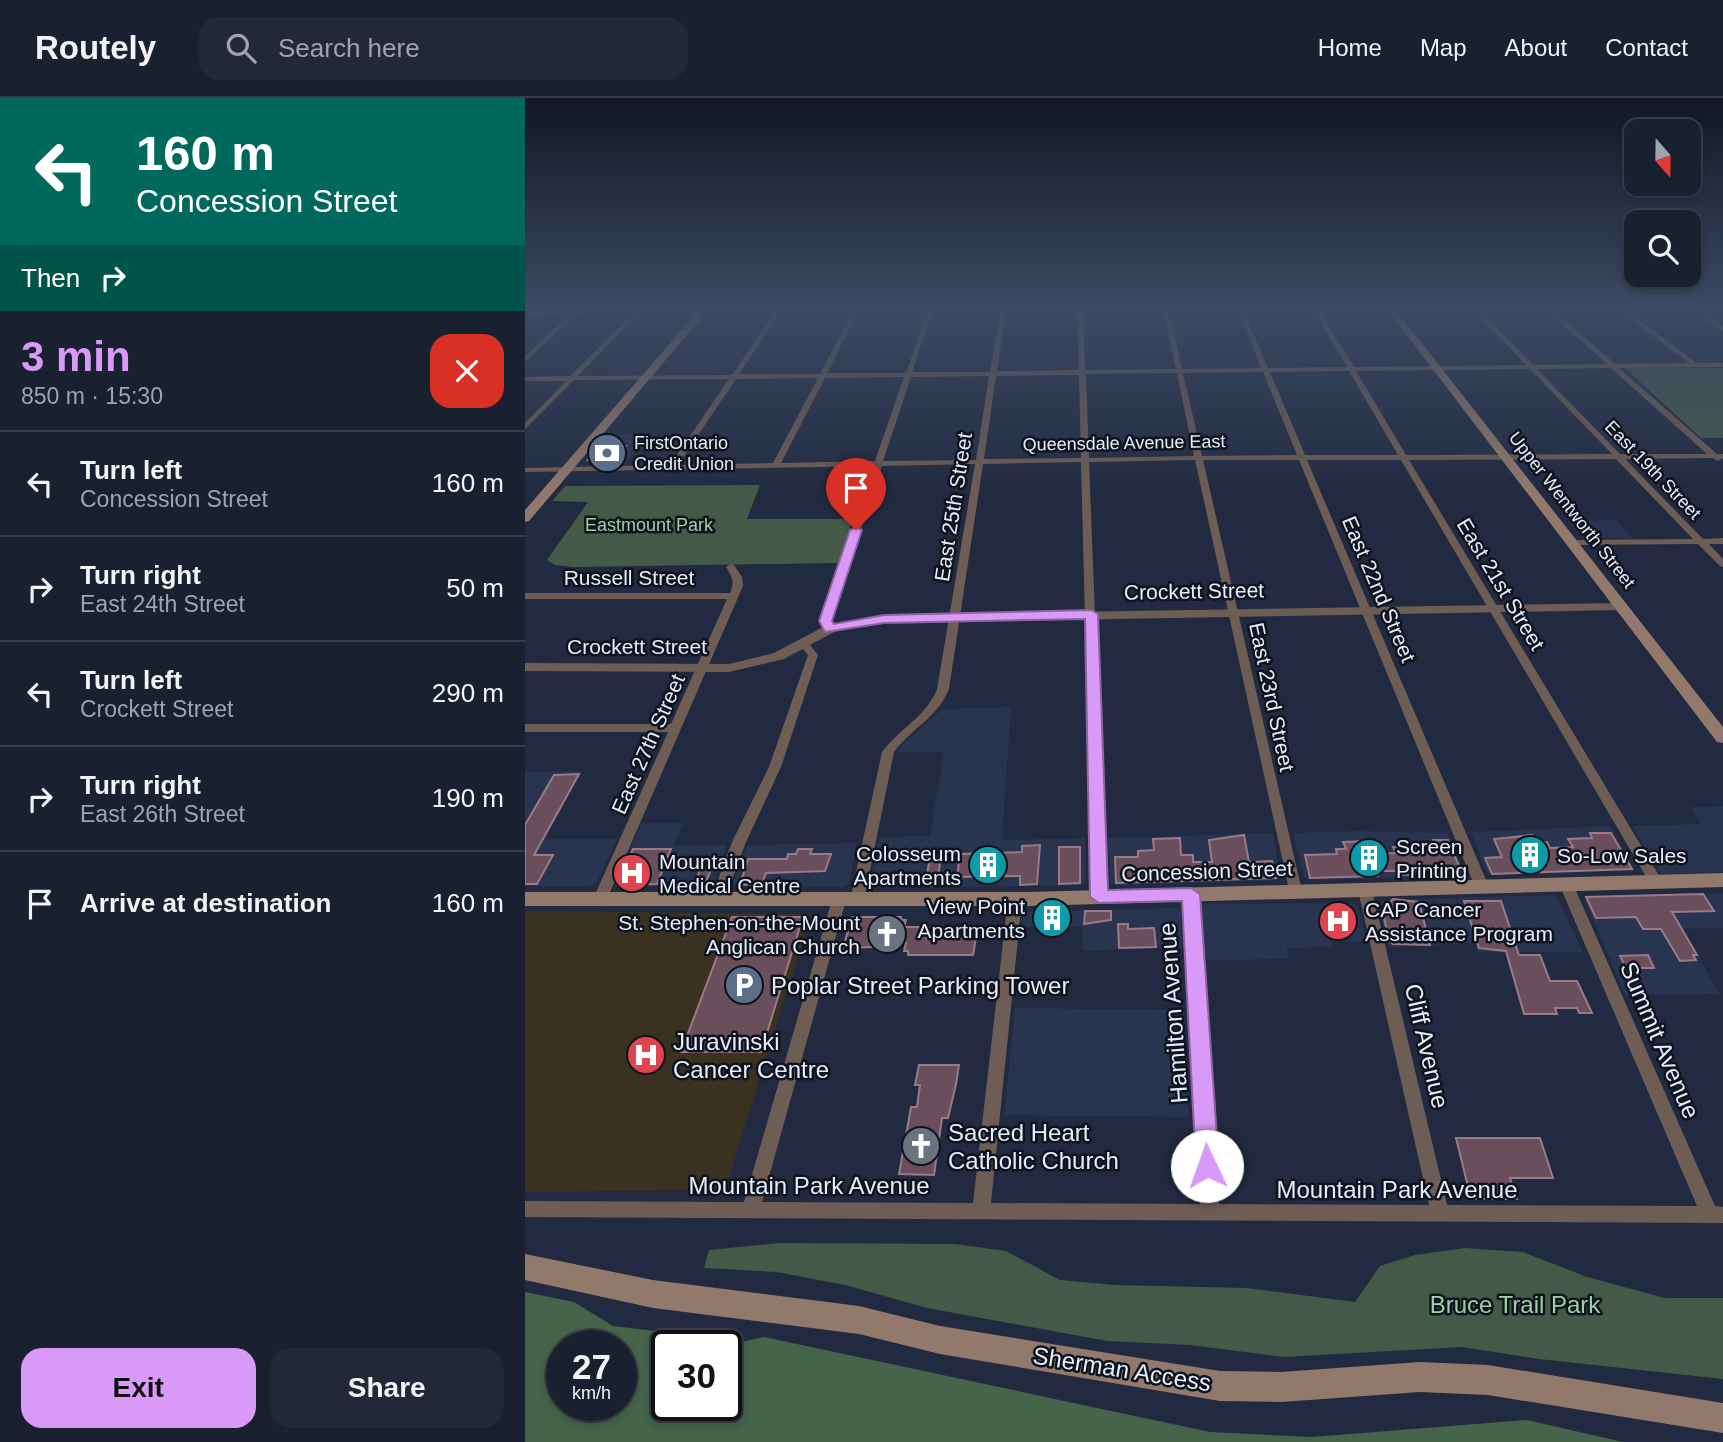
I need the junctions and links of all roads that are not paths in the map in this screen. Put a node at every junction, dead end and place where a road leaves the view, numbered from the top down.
1 (1350, 368) edge
2 (582, 369) edge
3 (655, 369) edge
4 (740, 369) edge
5 (825, 369) edge
6 (910, 369) edge
7 (995, 369) edge
8 (1265, 369) junction
9 (1289, 369) edge
10 (1438, 369) edge
11 (1534, 369) edge
12 (1617, 369) edge
13 (1179, 370) junction
14 (1084, 371) junction
15 (995, 372) junction
16 (909, 373) junction
17 (822, 375) junction
18 (735, 376) junction
19 (648, 377) junction
20 (573, 378) junction
21 (525, 379) edge
22 (525, 427) edge
23 (1719, 456) edge
24 (1619, 457) junction
25 (1199, 458) junction
26 (1303, 458) junction
27 (1404, 458) junction
28 (1507, 458) junction
29 (1087, 459) junction
30 (981, 461) junction
31 (879, 463) junction
32 (1723, 463) edge
33 (776, 465) junction
34 (673, 466) junction
35 (570, 468) junction
36 (525, 470) edge
37 (525, 518) edge
38 (1700, 541) junction
39 (1723, 541) edge
40 (1573, 543) junction
41 (1723, 564) edge
42 (731, 567) dead end
43 (525, 596) edge
44 (733, 596) junction
45 (1622, 607) junction
46 (1494, 609) junction
47 (1367, 610) junction
48 (1234, 612) junction
49 (1091, 614) junction
50 (955, 618) junction
51 (830, 629) junction
52 (803, 643) junction
53 (525, 667) edge
54 (702, 668) junction
55 (525, 728) edge
56 (677, 728) junction
57 (1723, 738) edge
58 (1723, 880) edge
59 (1655, 882) junction
60 (1566, 884) junction
61 (1482, 887) junction
62 (1365, 890) junction
63 (1295, 891) junction
64 (1191, 894) junction
65 (1099, 897) junction
66 (525, 899) edge
67 (600, 899) junction
68 (718, 899) junction
69 (1015, 899) junction
70 (848, 900) junction
71 (525, 1209) edge
72 (751, 1210) junction
73 (981, 1210) junction
74 (1210, 1212) junction
75 (1440, 1214) junction
76 (1716, 1215) edge
77 (525, 1266) edge
78 (1723, 1418) edge

1 - 27 street, East 21st Street
2 - 20 street
3 - 19 main road
4 - 18 street
5 - 17 street
6 - 16 street
7 - 15 street, East 25th Street
8 - 9 street
8 - 13 street
8 - 26 street, East 22nd Street
10 - 28 main road, Upper Wentworth Street
11 - 24 street, East 19th Street
12 - 23 street
13 - 14 street
13 - 25 street, East 23rd Street
14 - 15 street
14 - 29 street
15 - 16 street
15 - 30 street, East 25th Street
16 - 17 street
16 - 31 street
17 - 18 street
17 - 33 street
18 - 19 street
18 - 34 street
19 - 20 street
19 - 35 main road
20 - 21 street
20 - 22 street
23 - 24 street, Queensdale Avenue East
23 - 32 street
24 - 28 street, Queensdale Avenue East
24 - 38 street, East 19th Street
25 - 26 street, Queensdale Avenue East
25 - 29 street, Queensdale Avenue East
25 - 48 street, East 23rd Street
26 - 27 street, Queensdale Avenue East
26 - 47 street, East 22nd Street
27 - 28 street, Queensdale Avenue East
27 - 46 street, East 21st Street
28 - 40 main road, Upper Wentworth Street
29 - 30 street, Queensdale Avenue East
29 - 49 street
30 - 31 street, Queensdale Avenue East
30 - 50 street, East 25th Street
31 - 33 street, Queensdale Avenue East
31 - 51 street
33 - 34 street, Queensdale Avenue East
34 - 35 street, Queensdale Avenue East
35 - 36 street, Queensdale Avenue East
35 - 37 main road
38 - 39 street
38 - 40 street
38 - 41 street, East 19th Street
40 - 45 main road, Upper Wentworth Street
42 - 44 street, East 27th Street
43 - 44 street, Russell Street
44 - 54 street, East 27th Street
45 - 46 street, Crockett Street
45 - 57 main road, Upper Wentworth Street
46 - 47 street, Crockett Street
46 - 59 street, East 21st Street
47 - 48 street, Crockett Street
47 - 61 street, East 22nd Street
48 - 49 street, Crockett Street
48 - 63 street, East 23rd Street
49 - 50 street, Crockett Street
49 - 65 street
50 - 51 street, Crockett Street
50 - 70 street, East 25th Street
51 - 52 street, Crockett Street
52 - 54 street, Crockett Street
52 - 68 street
53 - 54 street, Crockett Street
54 - 56 street, East 27th Street
55 - 56 street
56 - 67 street, East 27th Street
58 - 59 main road, Concession Street
59 - 60 main road, Concession Street
60 - 61 main road, Concession Street
60 - 76 street, Summit Avenue
61 - 62 main road, Concession Street
62 - 63 main road, Concession Street
62 - 75 street, Cliff Avenue
63 - 64 main road, Concession Street
64 - 65 main road, Concession Street
64 - 74 street, Hamilton Avenue
65 - 69 main road, Concession Street
66 - 67 main road, Concession Street
67 - 68 main road, Concession Street
68 - 70 main road, Concession Street
69 - 70 main road, Concession Street
69 - 73 street
70 - 72 street, East 25th Street
71 - 72 street, Mountain Park Avenue
72 - 73 street, Mountain Park Avenue
73 - 74 street, Mountain Park Avenue
74 - 75 street, Mountain Park Avenue
75 - 76 street, Mountain Park Avenue
77 - 78 main road, Sherman Access

